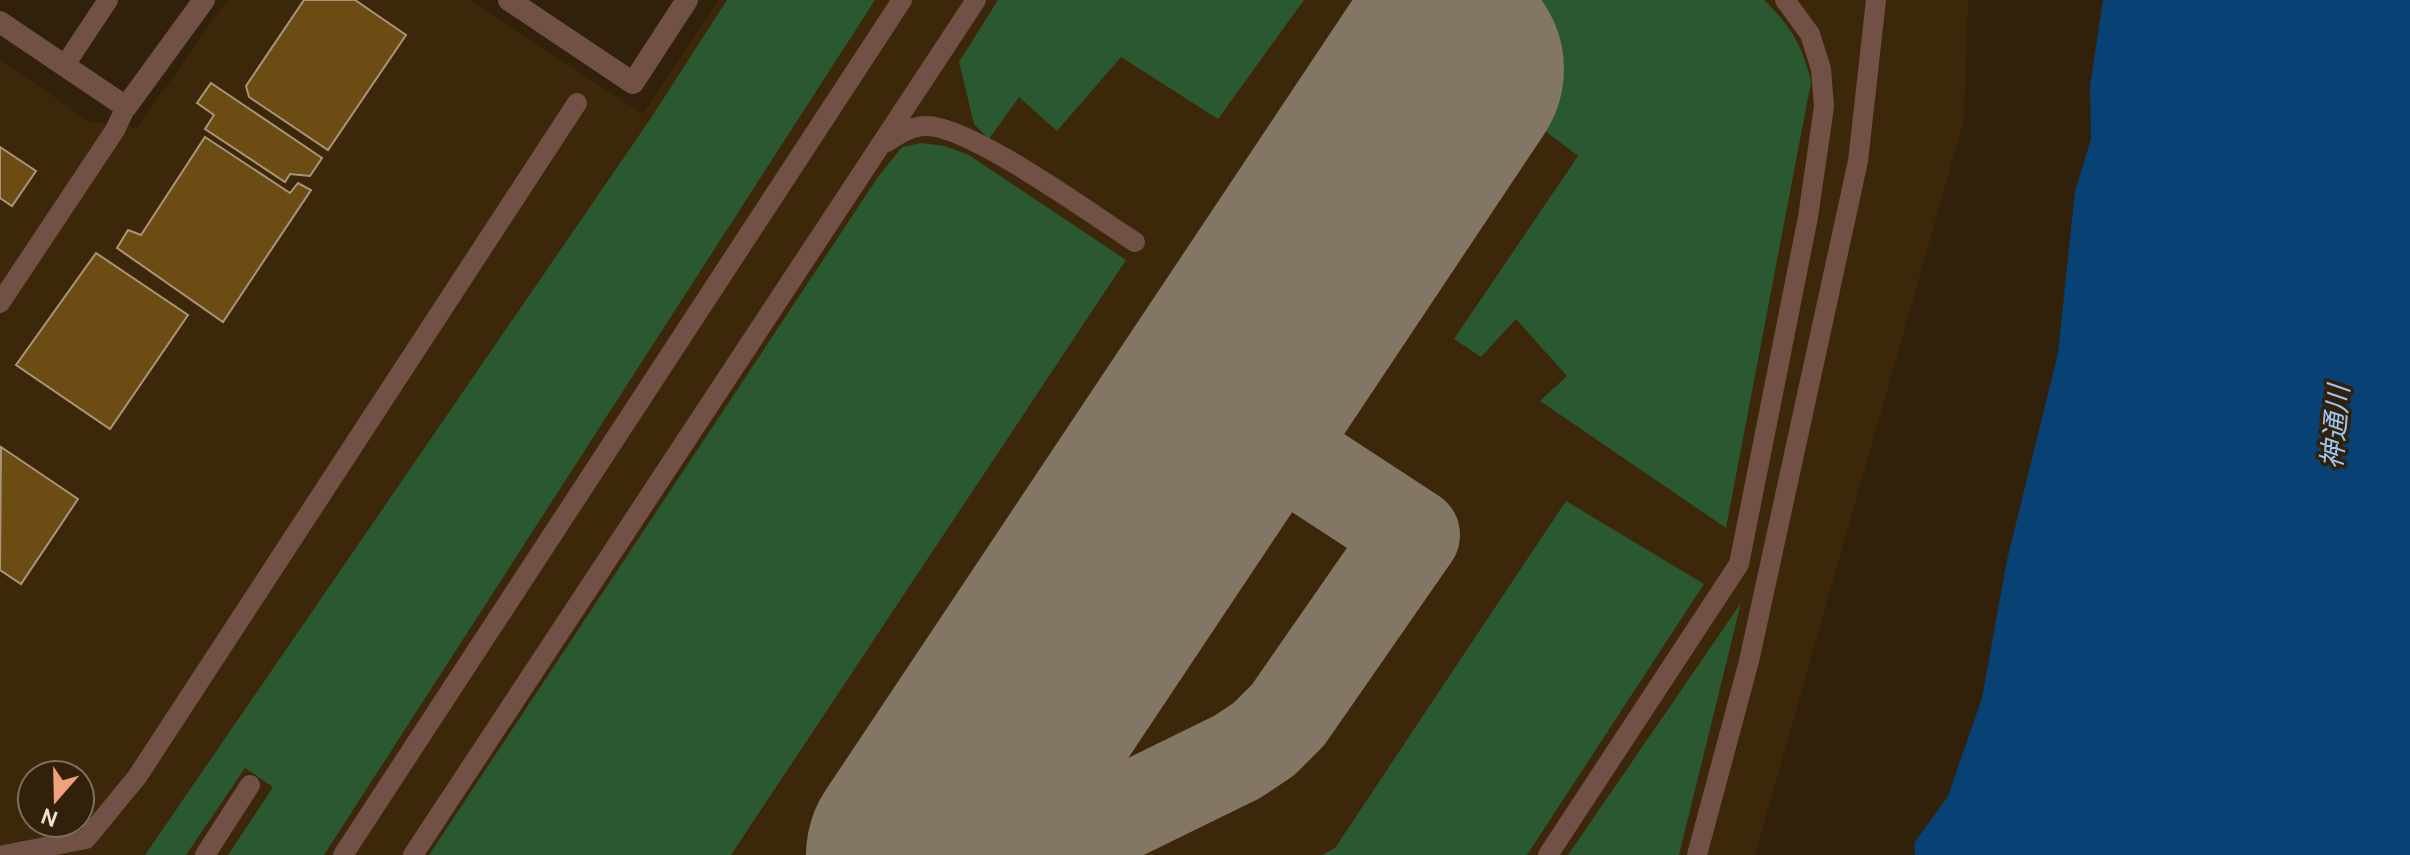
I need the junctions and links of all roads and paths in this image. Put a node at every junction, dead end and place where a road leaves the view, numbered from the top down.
1 (108, 0) edge
2 (204, 0) edge
3 (509, 0) edge
4 (687, 0) edge
5 (902, 0) edge
6 (976, 0) edge
7 (1785, 0) edge
8 (1876, 0) edge
9 (0, 22) edge
10 (65, 65) junction
11 (577, 103) dead end
12 (126, 107) junction
13 (880, 146) junction
14 (1135, 242) dead end
15 (0, 303) edge
16 (250, 785) dead end
17 (4, 855) edge
18 (205, 855) edge
19 (343, 855) edge
20 (413, 855) edge
21 (1548, 855) edge
22 (1697, 855) edge

1 - 10 lane
2 - 12 street
3 - 4 street
5 - 19 lane
6 - 13 lane
7 - 21 lane
8 - 22 lane
9 - 10 street
10 - 12 street
11 - 17 lane
12 - 15 lane
13 - 14 lane
13 - 20 lane
16 - 18 lane

